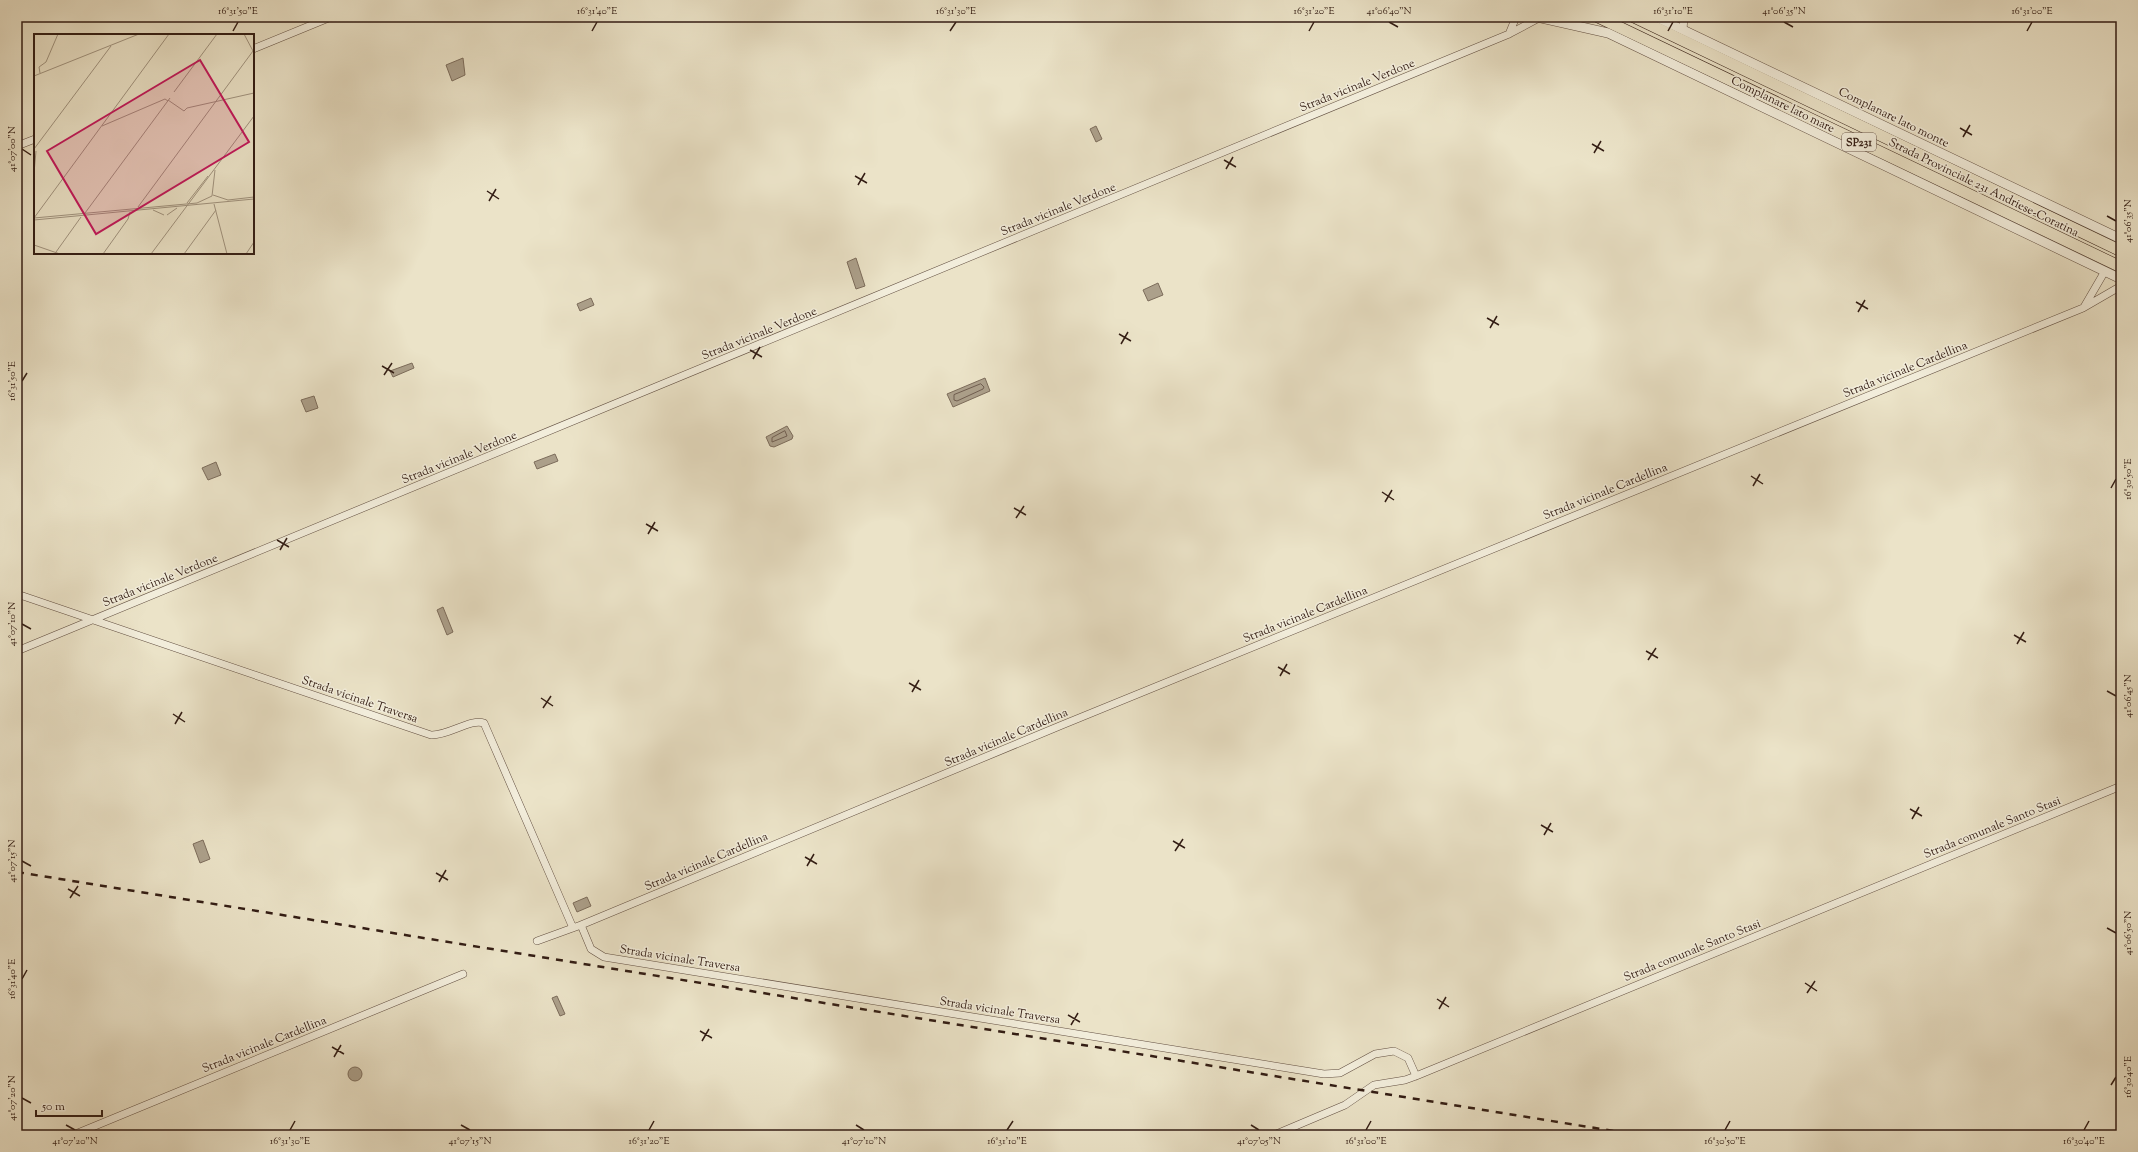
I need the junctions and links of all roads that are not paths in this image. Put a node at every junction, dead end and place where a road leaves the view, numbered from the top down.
1 (331, 17) edge
2 (1516, 17) edge
3 (1538, 17) edge
4 (1598, 17) edge
5 (1634, 17) edge
6 (1657, 17) edge
7 (1684, 17) edge
8 (1683, 30) junction
9 (1509, 34) junction
10 (254, 49) edge
11 (34, 139) edge
12 (17, 146) edge
13 (2121, 239) edge
14 (2121, 252) edge
15 (2121, 267) edge
16 (2105, 272) junction
17 (2121, 279) edge
18 (2121, 286) edge
19 (2083, 308) junction
20 (17, 594) edge
21 (92, 620) junction
22 (17, 651) edge
23 (2121, 786) edge
24 (580, 925) junction
25 (573, 928) junction
26 (537, 941) dead end
27 (463, 974) dead end
28 (1416, 1076) junction
29 (72, 1135) edge
30 (1274, 1135) edge

1 - 10 street
2 - 9 street
3 - 9 street, Strada vicinale Verdone
3 - 16 street, Complanare lato mare
4 - 15 highway, Strada Provinciale 231 Andriese-Coratina / SP231
5 - 14 highway, Strada Provinciale 231 Andriese-Coratina / SP231
6 - 8 street, Complanare lato monte
7 - 8 street
8 - 13 street, Complanare lato monte
9 - 21 street, Strada vicinale Verdone
11 - 12 street
16 - 17 street, Complanare lato mare
16 - 19 street
18 - 19 street, Strada vicinale Cardellina
19 - 24 street, Strada vicinale Cardellina
20 - 21 street, Strada vicinale Traversa
21 - 22 street, Strada vicinale Verdone
21 - 25 street, Strada vicinale Traversa
23 - 28 street, Strada comunale Santo Stasi
24 - 25 street, Strada vicinale Cardellina
24 - 28 street, Strada vicinale Traversa
25 - 26 street, Strada vicinale Cardellina
27 - 29 street, Strada vicinale Cardellina
28 - 30 street, Strada comunale Santo Stasi

